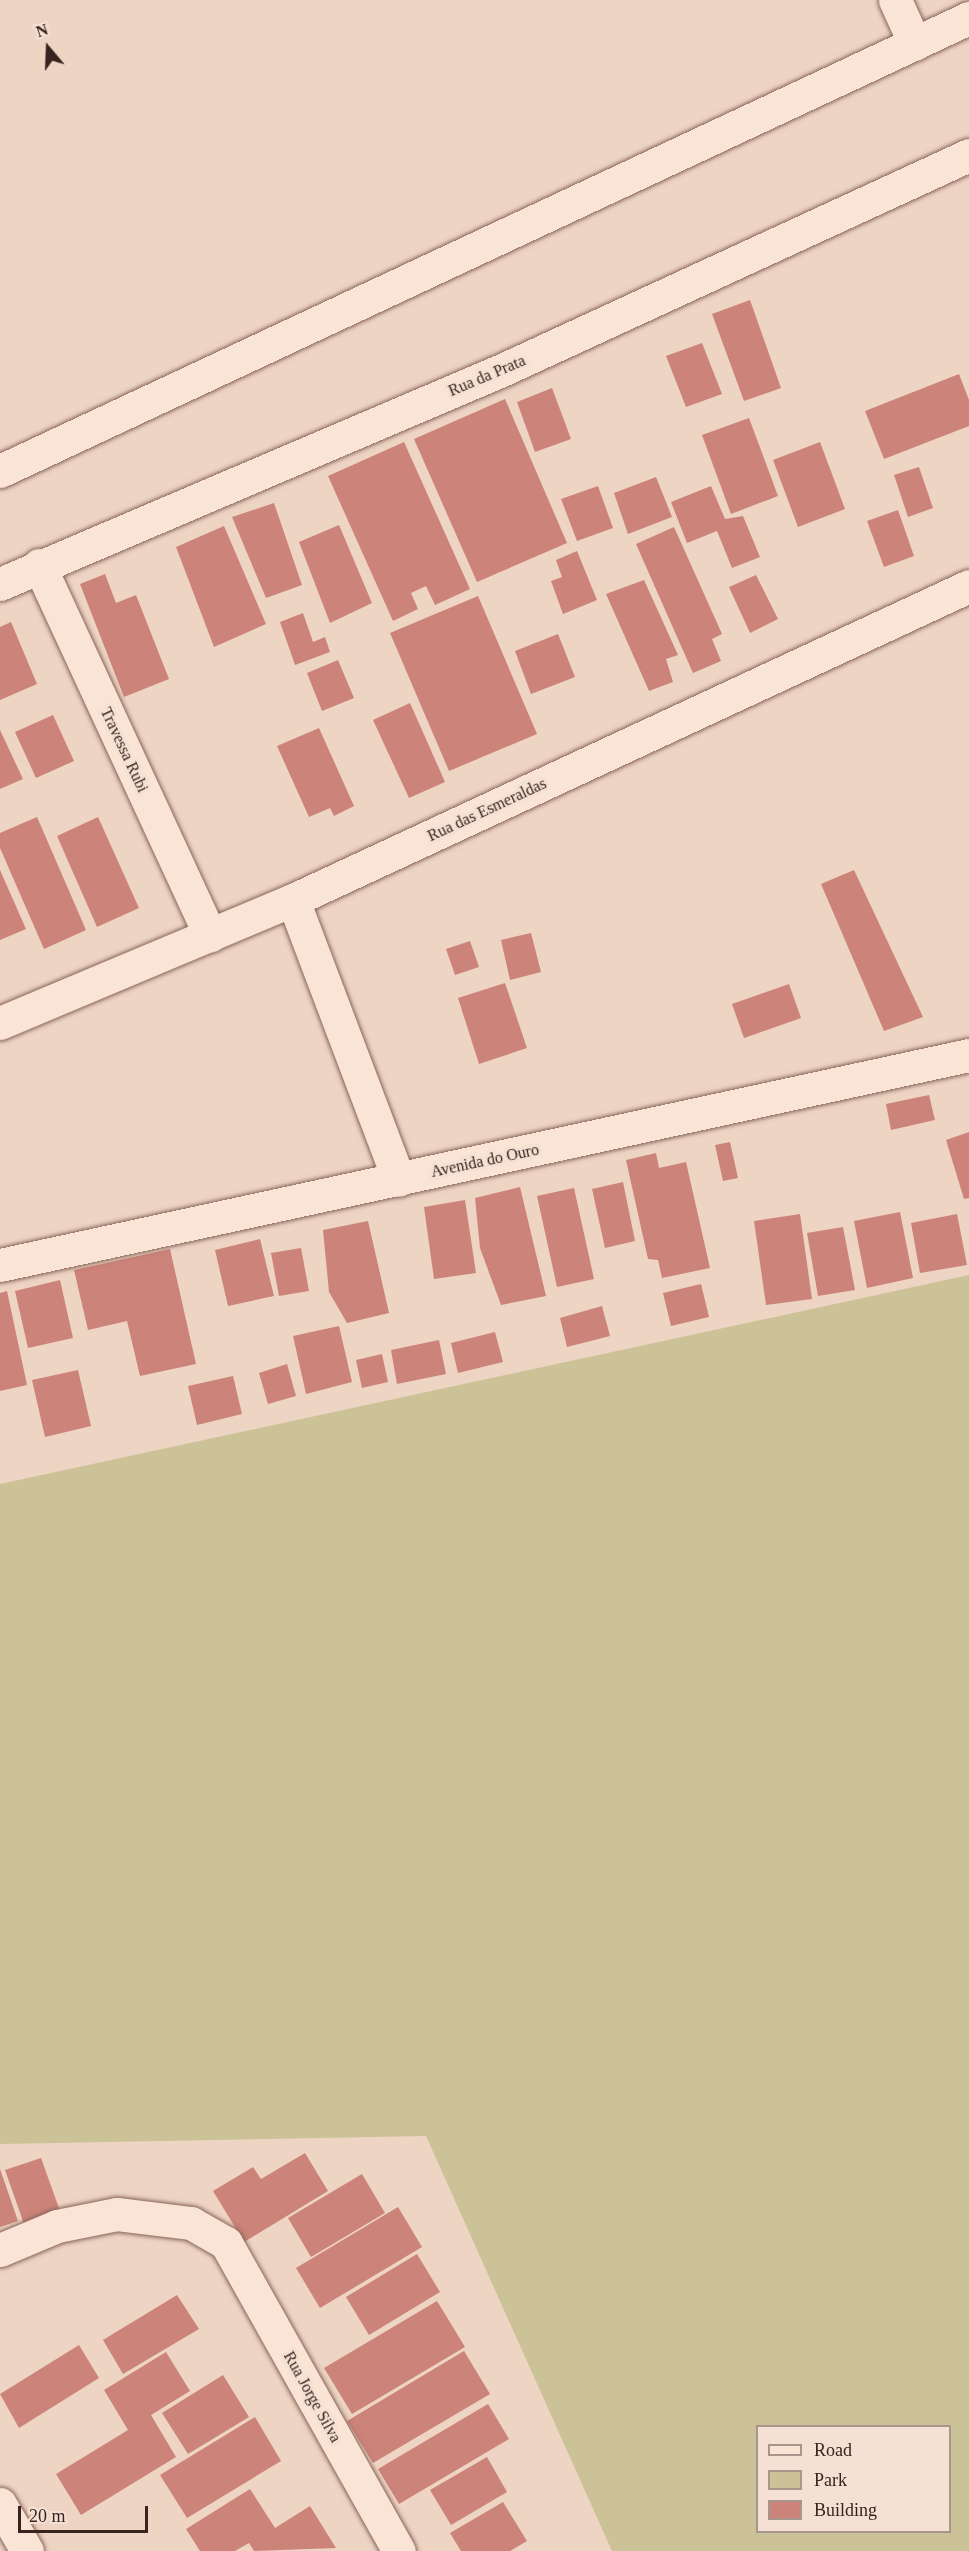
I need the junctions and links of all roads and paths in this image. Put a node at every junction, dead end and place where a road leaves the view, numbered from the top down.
1 (895, 0) edge
2 (969, 18) edge
3 (915, 44) junction
4 (969, 155) edge
5 (0, 471) edge
6 (39, 565) junction
7 (0, 584) edge
8 (969, 586) edge
9 (293, 900) junction
10 (210, 935) junction
11 (0, 1023) edge
12 (969, 1055) edge
13 (399, 1180) junction
14 (0, 1265) edge
15 (0, 2250) edge
16 (0, 2504) edge
17 (27, 2551) edge
18 (399, 2551) edge

1 - 3 street
2 - 3 street
3 - 5 street
4 - 6 street, Rua da Prata
6 - 7 street, Rua da Prata
6 - 10 street, Travessa Rubi
8 - 9 street, Rua das Esmeraldas
9 - 10 street, Rua das Esmeraldas
9 - 13 street
10 - 11 street, Rua das Esmeraldas
12 - 13 street, Avenida do Ouro
13 - 14 street, Avenida do Ouro
15 - 18 street, Rua Jorge Silva
16 - 17 street

